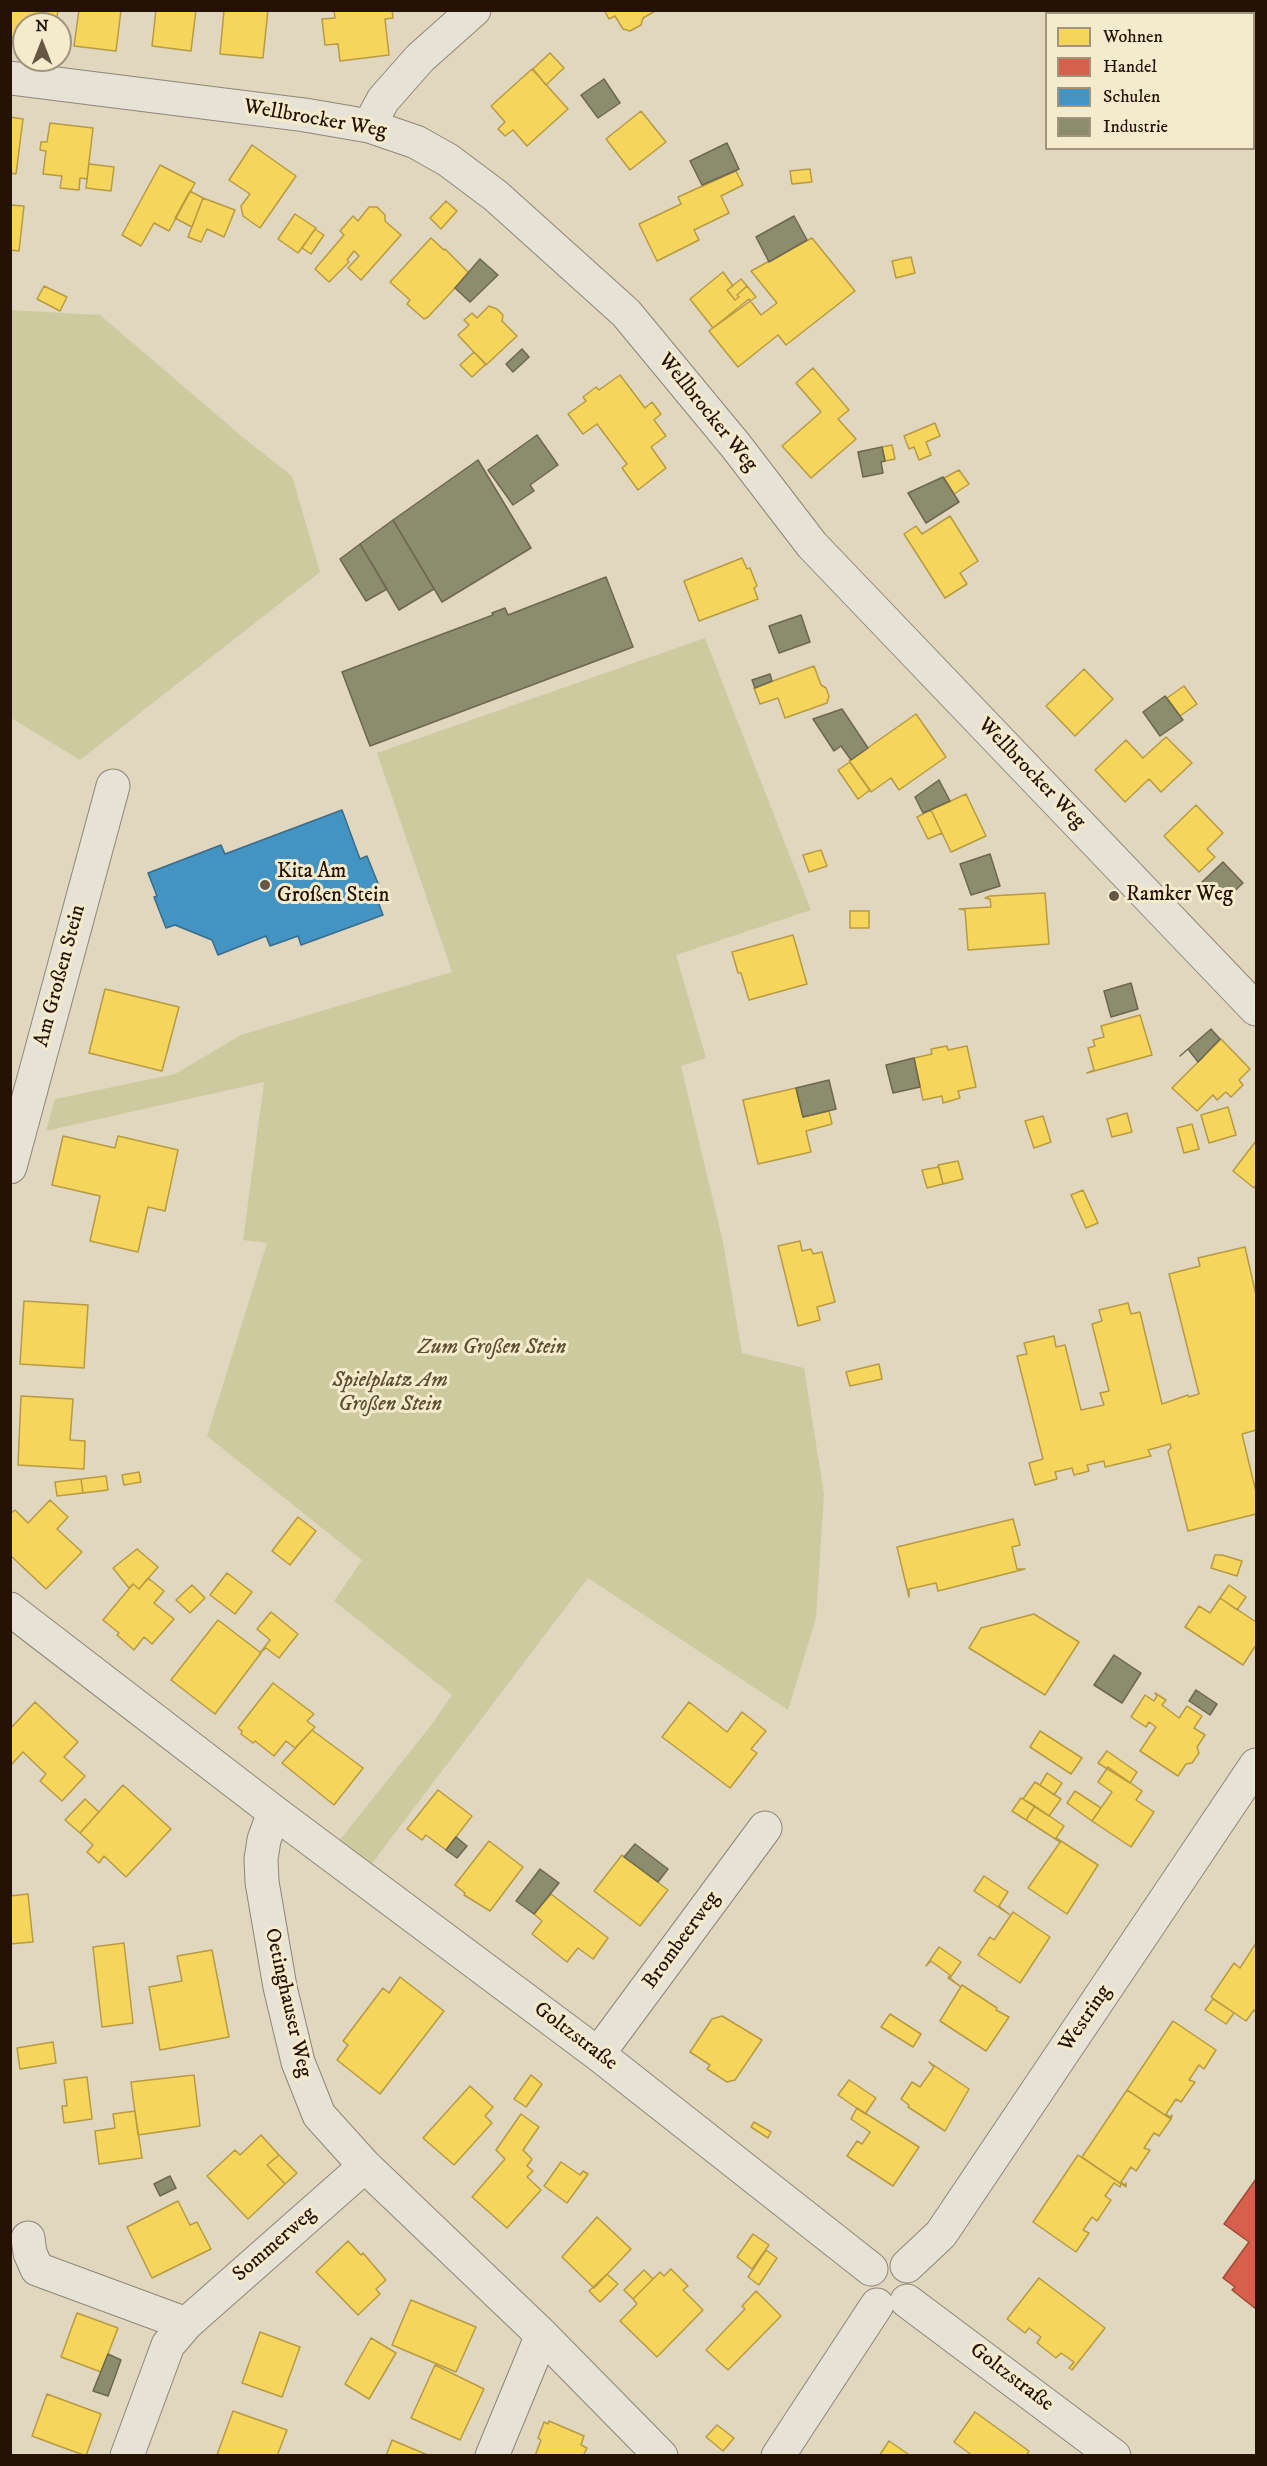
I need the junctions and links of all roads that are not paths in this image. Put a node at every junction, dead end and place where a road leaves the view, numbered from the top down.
1 (474, 10) edge
2 (10, 78) edge
3 (369, 126) junction
4 (113, 786) dead end
5 (1257, 1009) edge
6 (10, 1167) edge
7 (10, 1609) edge
8 (1257, 1765) edge
9 (274, 1812) junction
10 (765, 1828) dead end
11 (598, 2054) junction
12 (365, 2166) junction
13 (28, 2238) dead end
14 (907, 2266) junction
15 (871, 2269) junction
16 (892, 2303) junction
17 (186, 2324) junction
18 (542, 2335) junction
19 (127, 2456) edge
20 (492, 2456) edge
21 (662, 2456) edge
22 (778, 2456) edge
23 (1114, 2456) edge

1 - 3 street
2 - 3 street, Wellbrocker Weg
3 - 5 street, Wellbrocker Weg
4 - 6 street, Am Großen Stein
7 - 9 street
8 - 14 street, Westring
9 - 11 street, Goltzstraße
9 - 12 street, Oetinghauser Weg
10 - 11 street, Brombeerweg
11 - 15 street, Goltzstraße
12 - 17 street, Sommerweg
12 - 18 street, Oetinghauser Weg
13 - 17 street
14 - 15 street
14 - 16 street
15 - 16 street, Goltzstraße
16 - 22 street
16 - 23 street, Goltzstraße
17 - 19 street, Sommerweg
18 - 20 street
18 - 21 street, Oetinghauser Weg

